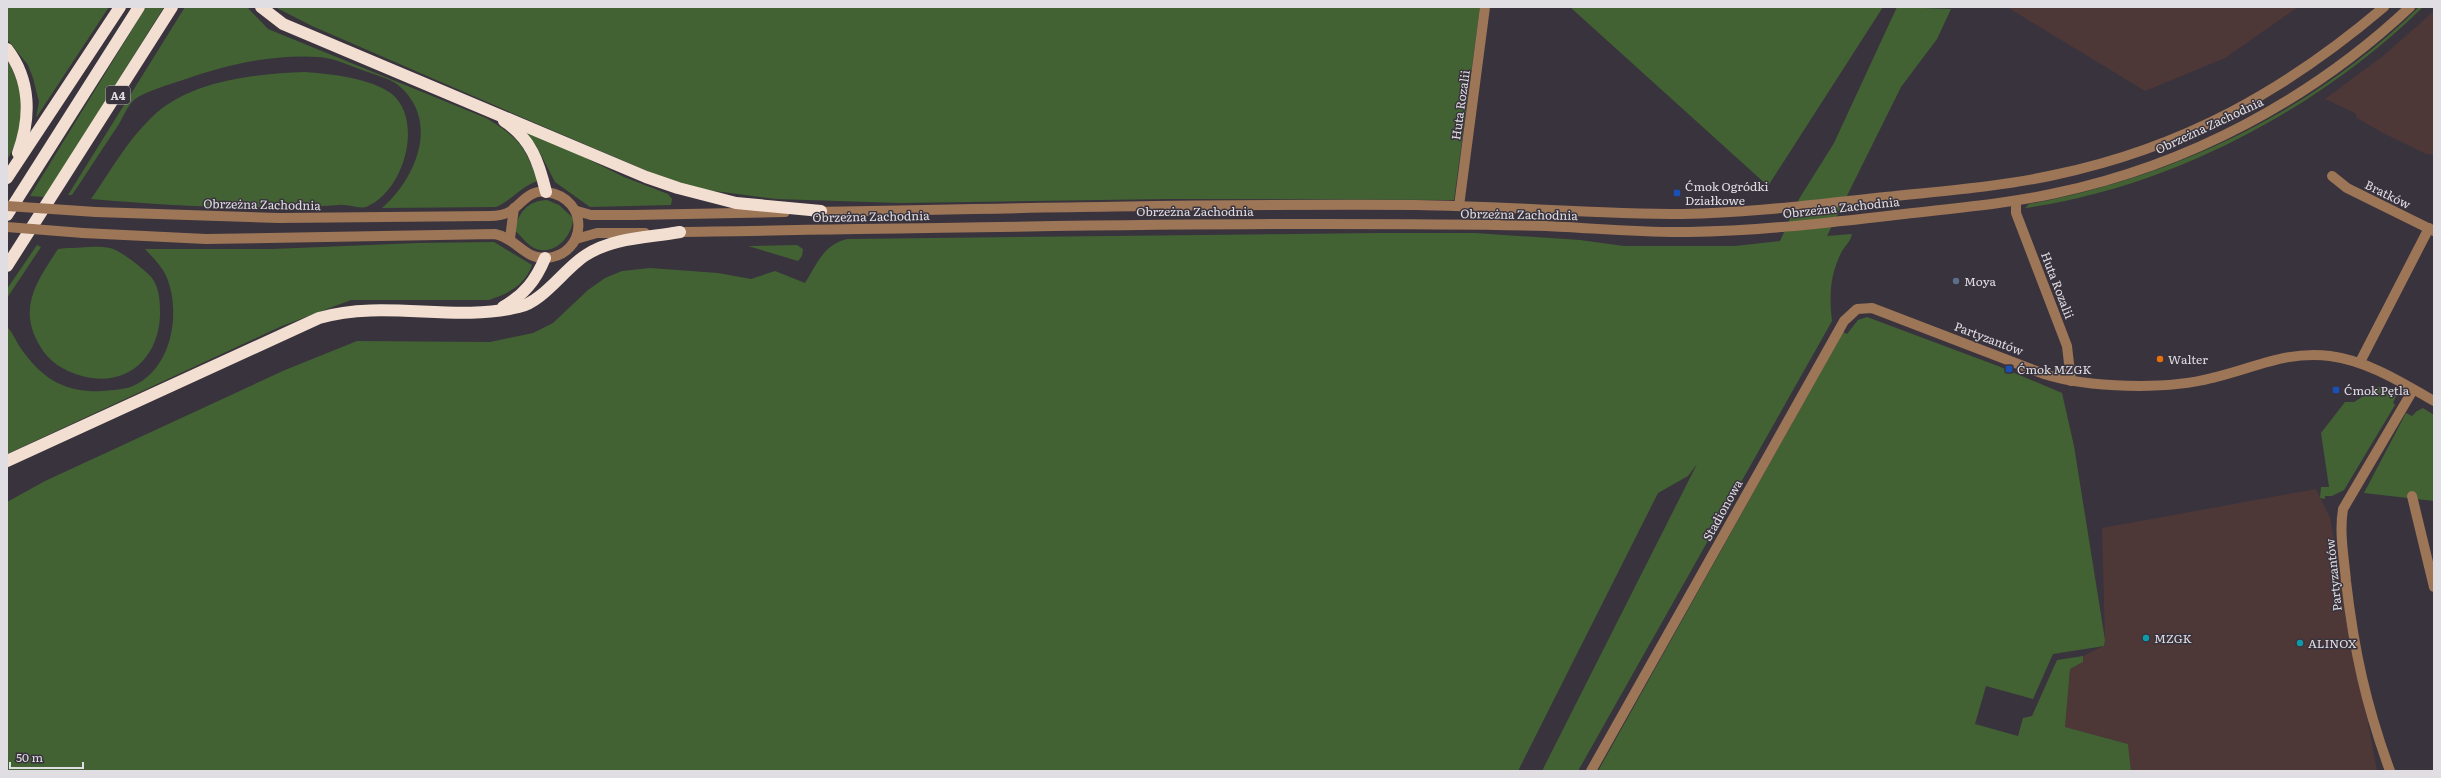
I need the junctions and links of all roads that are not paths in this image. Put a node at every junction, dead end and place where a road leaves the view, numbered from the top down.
1 (120, 7) edge
2 (139, 7) edge
3 (172, 7) edge
4 (261, 7) edge
5 (1485, 7) edge
6 (2384, 7) edge
7 (2410, 7) edge
8 (7, 49) edge
9 (477, 105) junction
10 (2332, 176) dead end
11 (7, 178) edge
12 (546, 192) junction
13 (2016, 201) junction
14 (7, 206) edge
15 (1459, 206) junction
16 (514, 208) junction
17 (577, 211) junction
18 (821, 211) junction
19 (7, 215) edge
20 (7, 227) edge
21 (2431, 230) edge
22 (680, 232) junction
23 (510, 238) junction
24 (576, 239) junction
25 (545, 258) junction
26 (7, 266) edge
27 (499, 310) junction
28 (1904, 320) joint
29 (2360, 362) junction
30 (2071, 381) junction
31 (2413, 390) junction
32 (2434, 401) edge
33 (7, 460) edge
34 (2412, 496) dead end
35 (2434, 587) edge
36 (1591, 771) edge
37 (2390, 771) edge

1 - 11 highway
2 - 19 highway, A4
3 - 26 highway, A4
4 - 9 highway
5 - 15 street, Huta Rozalii
6 - 15 street, Obrzeżna Zachodnia
7 - 13 street, Obrzeżna Zachodnia
8 - 11 highway
9 - 12 highway
9 - 18 highway
10 - 21 street, Bratków
12 - 16 street
12 - 17 street
13 - 22 street, Obrzeżna Zachodnia
13 - 30 street, Huta Rozalii
14 - 16 street, Obrzeżna Zachodnia, bridge
15 - 18 street, Obrzeżna Zachodnia
16 - 23 street
17 - 18 street, Obrzeżna Zachodnia
17 - 24 street
20 - 23 street, bridge
21 - 29 street
22 - 24 street, Obrzeżna Zachodnia
22 - 27 highway
23 - 25 street
24 - 25 street
25 - 27 highway
27 - 33 highway
28 - 30 street, Partyzantów
28 - 36 street, Stadionowa
29 - 30 street, Partyzantów
29 - 31 street, Partyzantów
31 - 32 street, Partyzantów
31 - 37 street, Partyzantów
34 - 35 street

